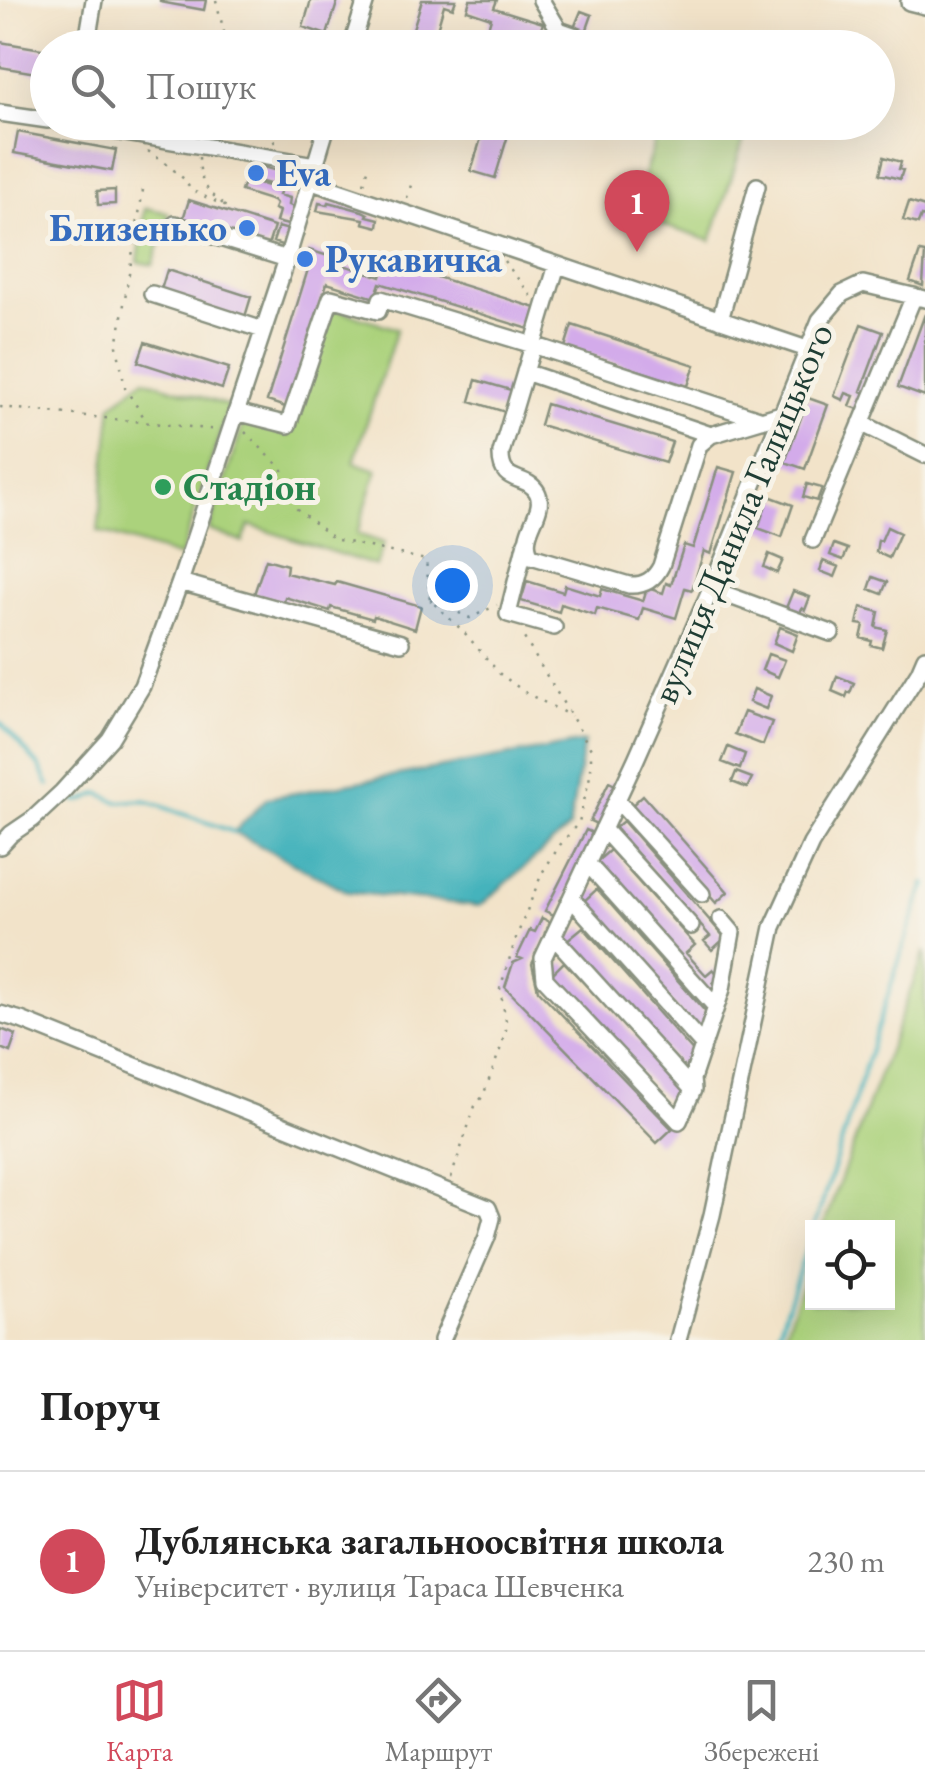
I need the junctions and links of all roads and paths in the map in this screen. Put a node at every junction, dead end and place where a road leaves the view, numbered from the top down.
1 (94, 0) edge
2 (216, 0) edge
3 (366, 0) edge
4 (541, 0) edge
5 (89, 30) edge
6 (224, 30) edge
7 (357, 30) edge
8 (559, 30) edge
9 (0, 113) edge
10 (30, 117) edge
11 (168, 140) edge
12 (274, 140) edge
13 (322, 140) edge
14 (192, 144) junction
15 (277, 146) dead end
16 (148, 151) dead end
17 (314, 165) junction
18 (368, 170) dead end
19 (310, 182) junction
20 (412, 185) dead end
21 (757, 186) dead end
22 (143, 190) dead end
23 (359, 198) junction
24 (405, 204) dead end
25 (174, 224) dead end
26 (502, 258) dead end
27 (286, 259) junction
28 (557, 265) junction
29 (152, 294) dead end
30 (919, 298) edge
31 (535, 302) dead end
32 (720, 320) junction
33 (263, 330) junction
34 (533, 344) junction
35 (807, 349) junction
36 (525, 372) junction
37 (0, 407) edge
38 (781, 414) junction
39 (762, 420) junction
40 (147, 422) junction
41 (233, 422) junction
42 (861, 423) junction
43 (711, 435) junction
44 (925, 455) edge
45 (813, 540) dead end
46 (526, 542) junction
47 (180, 582) junction
48 (711, 589) junction
49 (430, 600) junction
50 (508, 614) junction
51 (554, 627) dead end
52 (521, 633) dead end
53 (831, 633) dead end
54 (401, 643) dead end
55 (925, 658) edge
56 (573, 718) junction
57 (617, 800) junction
58 (0, 820) edge
59 (603, 829) junction
60 (4, 840) edge
61 (588, 863) junction
62 (702, 894) dead end
63 (571, 898) junction
64 (720, 918) dead end
65 (691, 926) dead end
66 (554, 936) junction
67 (716, 1006) junction
68 (0, 1014) edge
69 (703, 1045) junction
70 (693, 1090) junction
71 (454, 1194) junction
72 (442, 1340) edge
73 (678, 1340) edge

1 - 5 street
2 - 6 path
3 - 7 street
4 - 8 street
9 - 10 street
11 - 14 street
12 - 15 path
13 - 17 street
14 - 16 path
14 - 17 street
17 - 19 street
18 - 23 path
19 - 23 street
19 - 27 street
20 - 24 path
21 - 32 street
22 - 40 path
23 - 28 street
25 - 27 street
26 - 31 path
27 - 33 street
28 - 32 street
28 - 34 street
29 - 33 street
30 - 35 street, вулиця Данила Галицького
30 - 42 street
32 - 35 street
33 - 41 street
34 - 36 street
34 - 39 street
34 - 41 street
35 - 38 street, вулиця Данила Галицького
36 - 43 street
36 - 46 street
37 - 40 path
38 - 39 street
38 - 48 street, вулиця Данила Галицького
39 - 43 street
40 - 41 path
41 - 47 street
41 - 49 path
42 - 44 street
42 - 45 street
43 - 46 street
46 - 50 street
47 - 54 street
47 - 60 street
48 - 53 street
48 - 57 street, вулиця Данила Галицького
49 - 50 path
49 - 56 path
50 - 51 street
52 - 56 path
55 - 73 street
56 - 71 path
57 - 59 street, вулиця Данила Галицького
57 - 62 street
58 - 60 street
59 - 61 street, вулиця Данила Галицького
59 - 65 street
61 - 63 street, вулиця Данила Галицького
61 - 67 street
63 - 66 street, вулиця Данила Галицького
63 - 69 street
64 - 67 street
66 - 70 street
66 - 70 street, вулиця Данила Галицького
67 - 69 street
68 - 71 street
69 - 70 street
71 - 72 street

